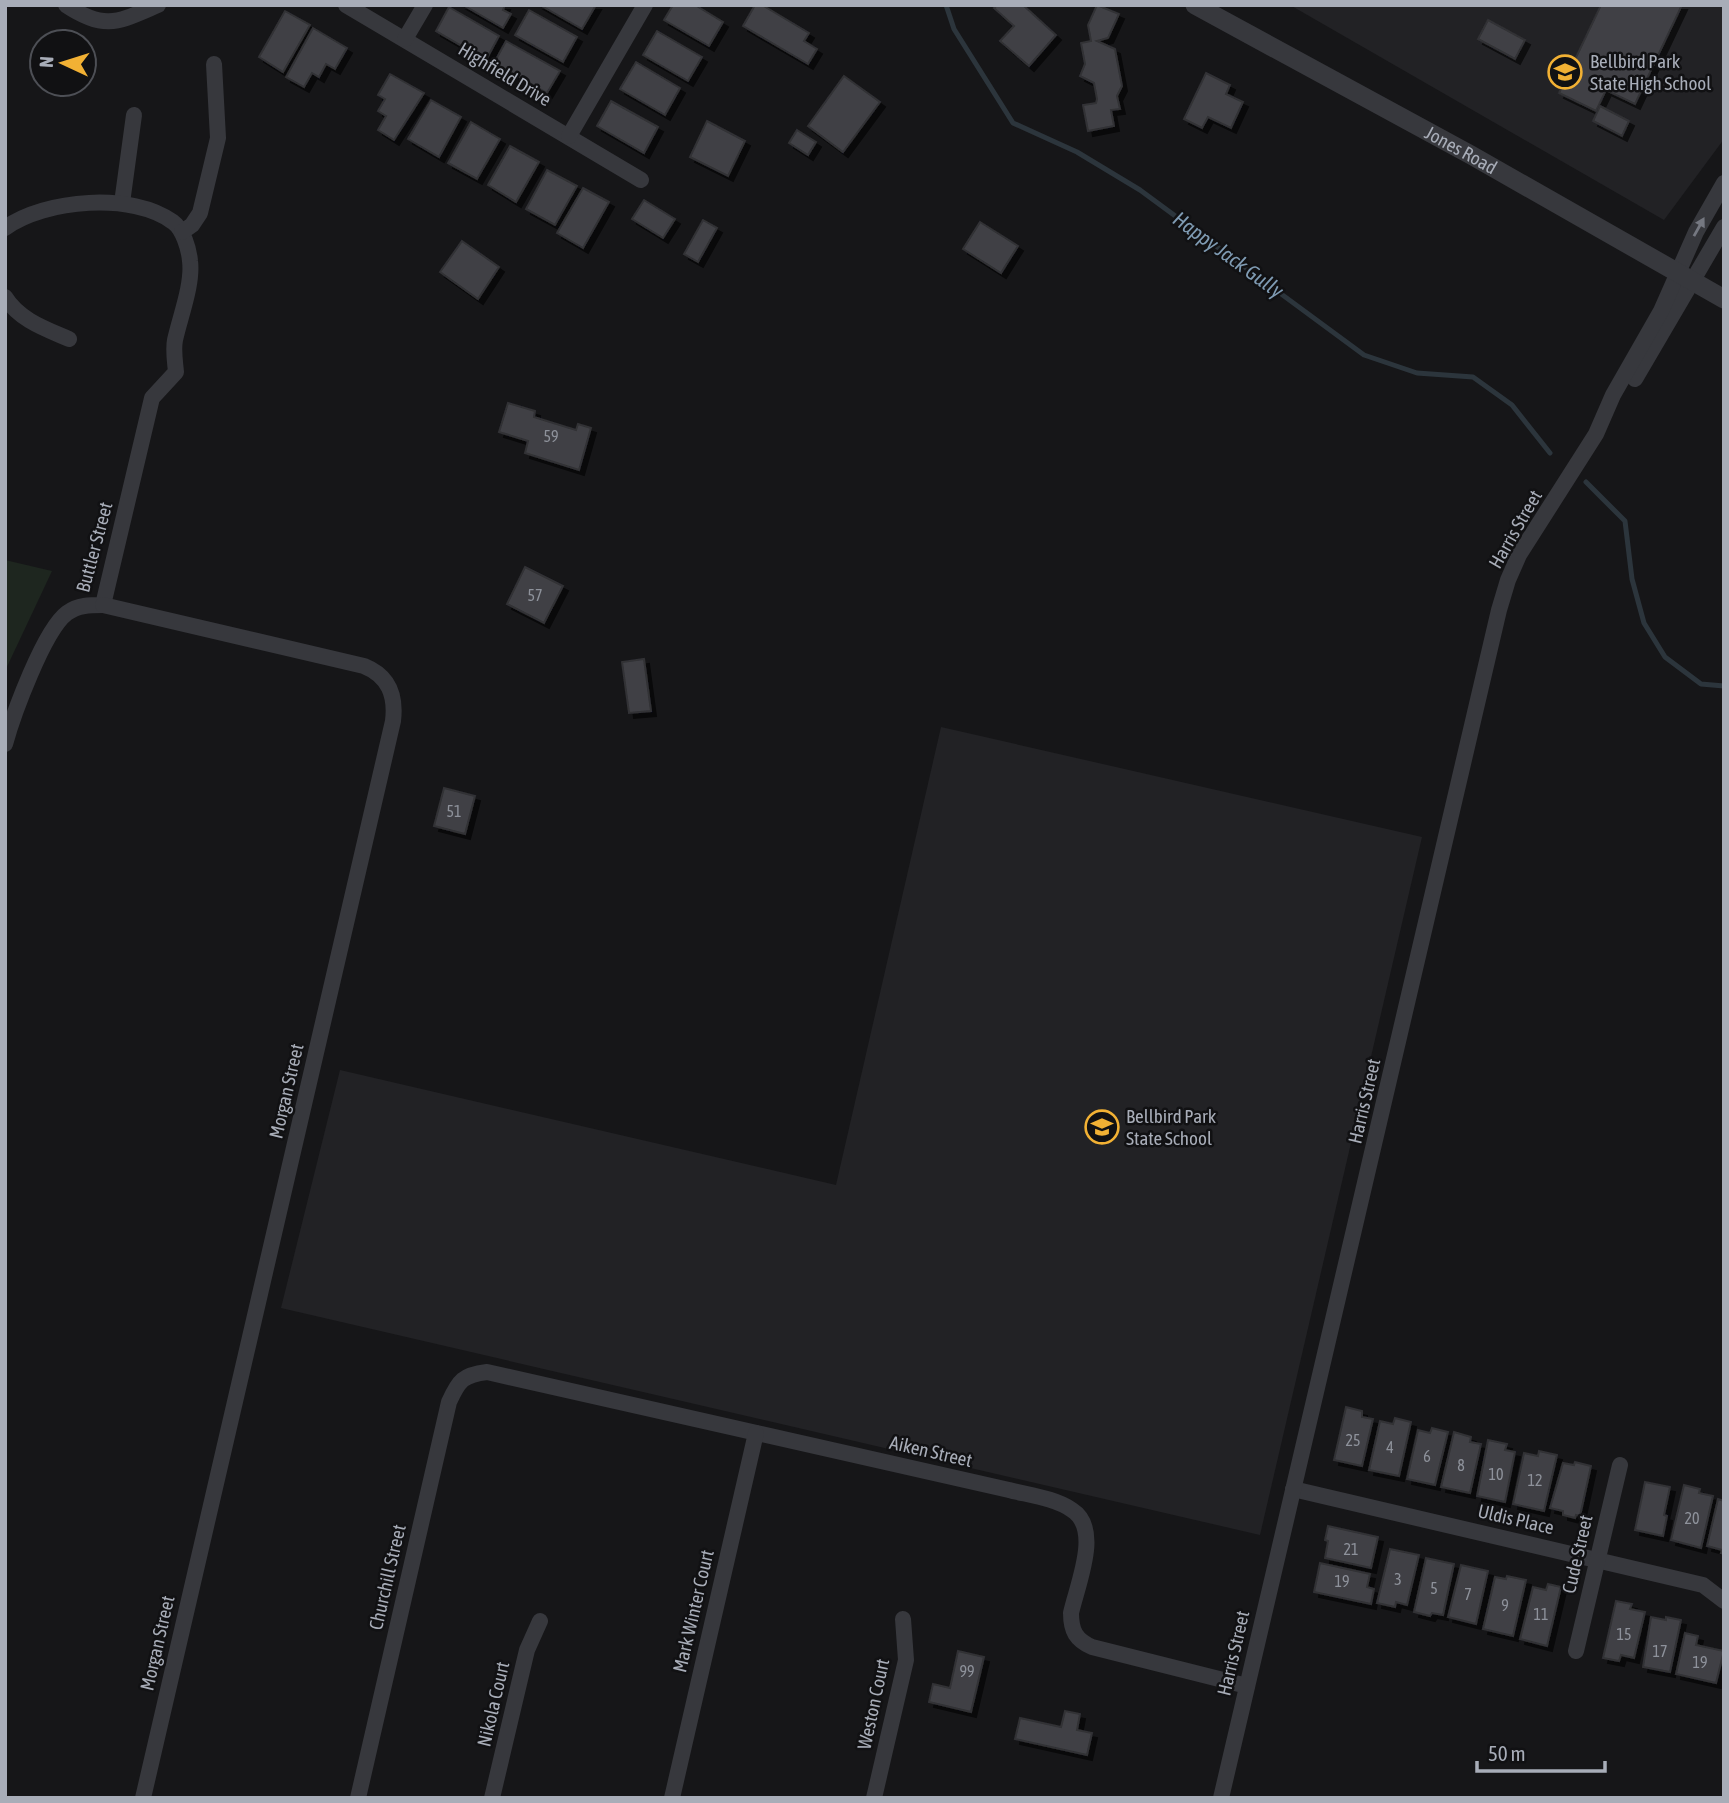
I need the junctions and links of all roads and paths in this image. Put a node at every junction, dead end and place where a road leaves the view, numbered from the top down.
1 (66, 5) edge
2 (158, 5) edge
3 (346, 5) edge
4 (425, 5) edge
5 (645, 5) edge
6 (1195, 5) edge
7 (405, 40) junction
8 (214, 64) dead end
9 (134, 115) dead end
10 (569, 136) junction
11 (641, 180) dead end
12 (1724, 183) edge
13 (122, 203) junction
14 (1724, 227) edge
15 (5, 228) edge
16 (182, 232) junction
17 (1685, 277) junction
18 (5, 297) edge
19 (1724, 299) edge
20 (69, 339) dead end
21 (103, 605) junction
22 (5, 744) edge
23 (471, 1374) joint
24 (756, 1433) junction
25 (1620, 1465) dead end
26 (1293, 1489) junction
27 (1598, 1560) junction
28 (1724, 1601) edge
29 (903, 1619) dead end
30 (540, 1621) dead end
31 (1576, 1651) dead end
32 (1247, 1686) junction
33 (143, 1798) edge
34 (358, 1798) edge
35 (492, 1798) edge
36 (671, 1798) edge
37 (874, 1798) edge
38 (1221, 1798) edge

1 - 2 street
3 - 7 street, Highfield Drive
4 - 7 street
5 - 10 street
6 - 17 street, Jones Road
7 - 10 street, Highfield Drive
8 - 16 street
9 - 13 street
10 - 11 street, Highfield Drive
17 -> 12 street
13 - 15 street
13 - 16 street
14 - 17 street
16 - 21 street, Buttler Street
17 - 19 street, Jones Road
17 - 26 street, Harris Street
18 - 20 street
21 - 22 street, Buttler Street
21 - 33 street, Morgan Street
23 - 24 street, Aiken Street
23 - 34 street, Churchill Street
24 - 32 street, Aiken Street
24 - 36 street, Mark Winter Court
25 - 27 street, Cude Street
26 - 27 street, Uldis Place
26 - 32 street, Harris Street
27 - 28 street, Uldis Place
27 - 31 street, Cude Street
29 - 37 street, Weston Court
30 - 35 street, Nikola Court
32 - 38 street, Harris Street

